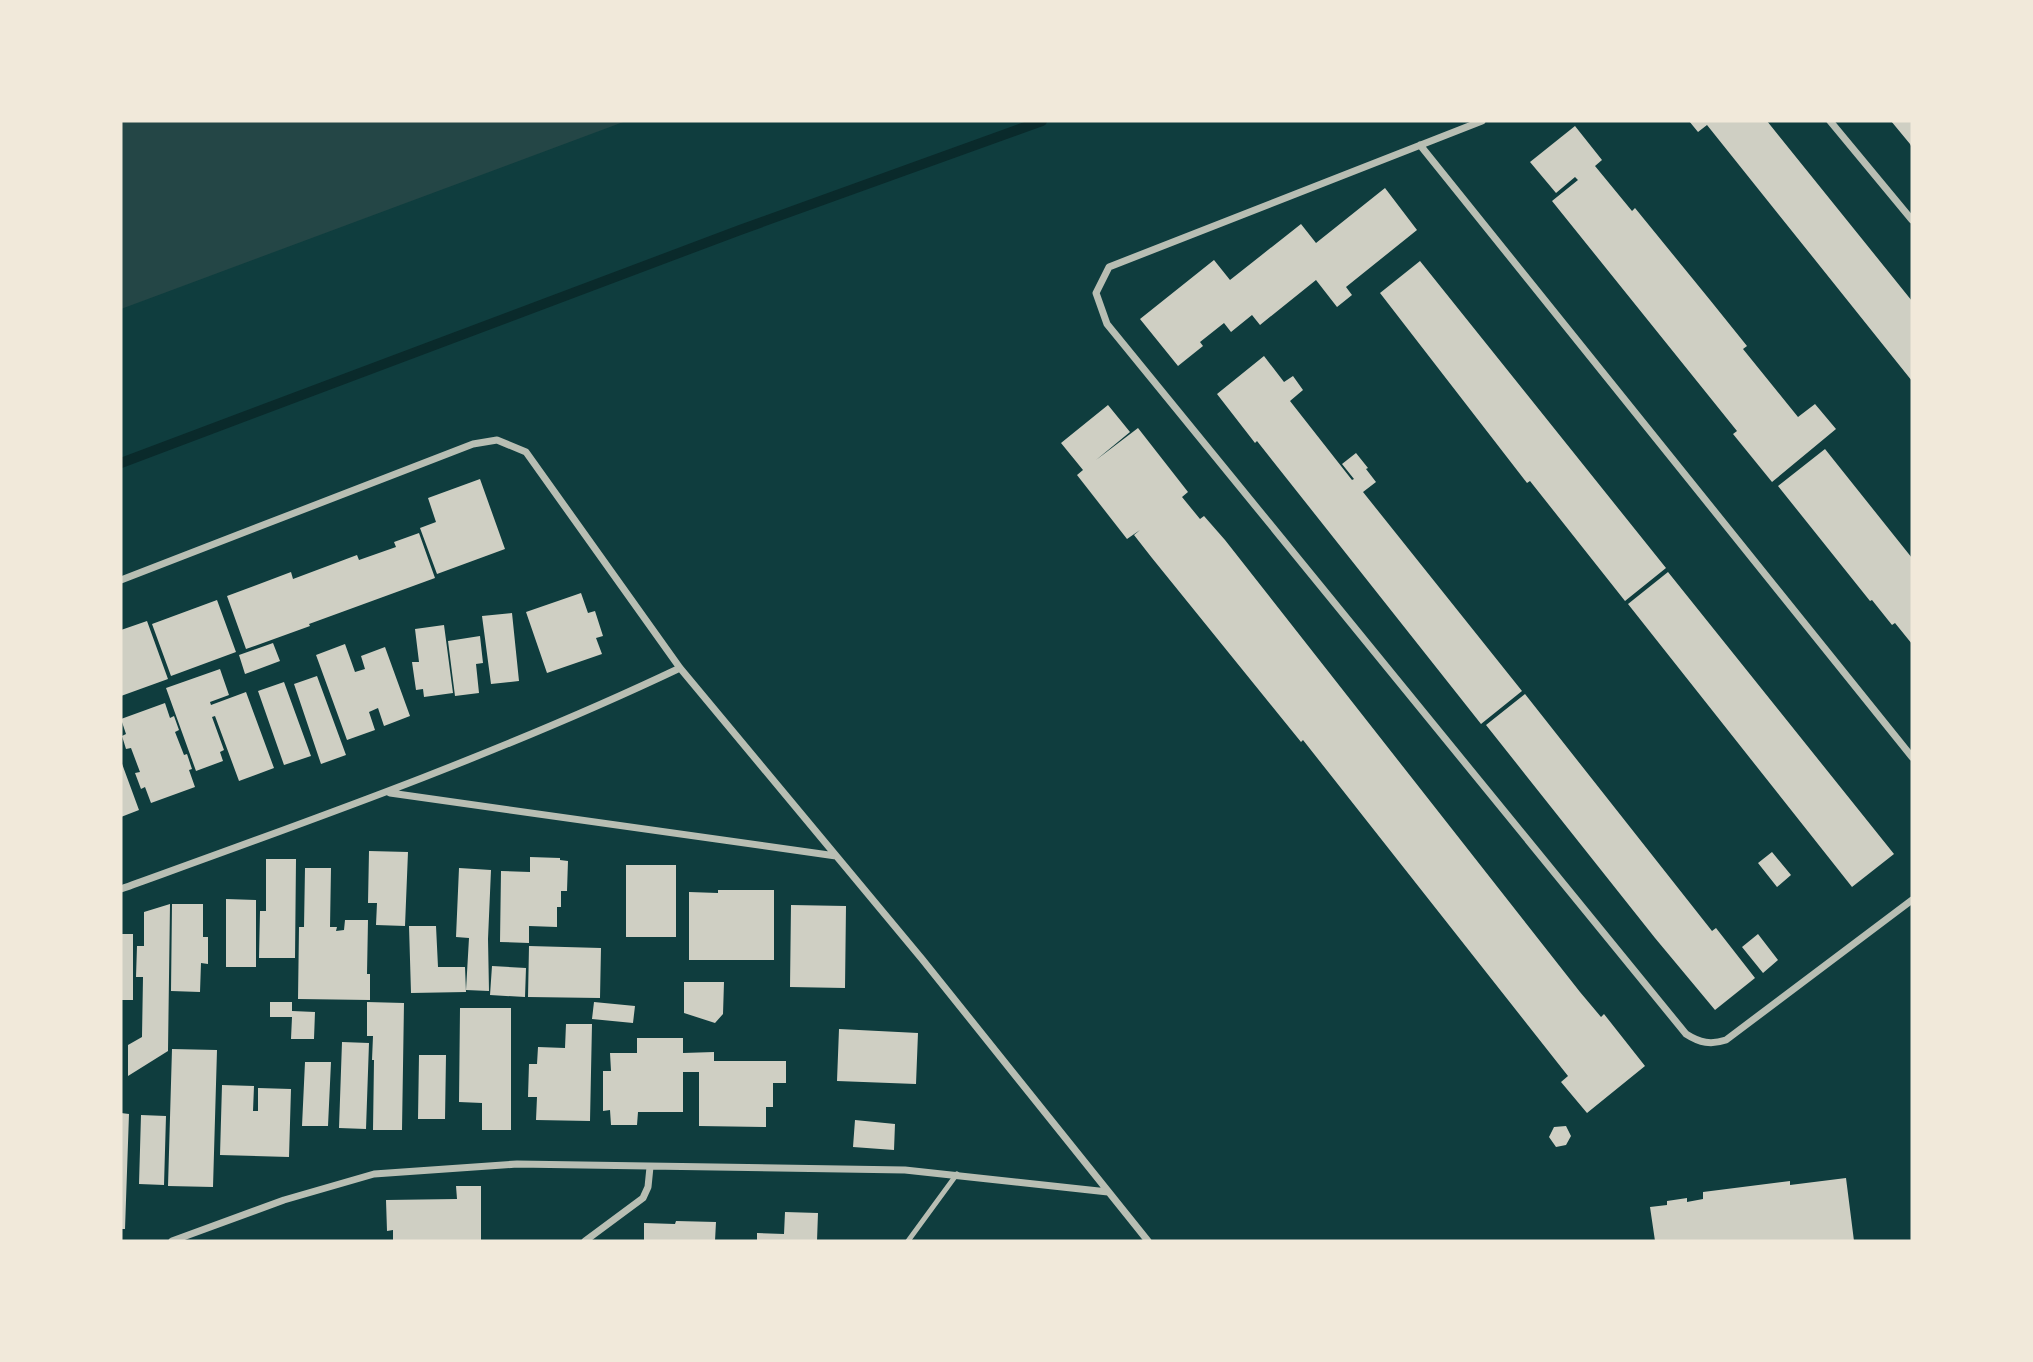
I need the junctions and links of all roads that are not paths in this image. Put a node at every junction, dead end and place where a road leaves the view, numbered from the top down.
1 (1482, 121) edge
2 (1830, 121) edge
3 (1420, 145) junction
4 (1912, 220) edge
5 (121, 580) edge
6 (680, 668) junction
7 (1912, 757) edge
8 (388, 792) junction
9 (837, 856) junction
10 (121, 889) edge
11 (1912, 900) edge
12 (650, 1167) junction
13 (957, 1174) junction
14 (1108, 1192) junction
15 (172, 1241) edge
16 (584, 1241) edge
17 (908, 1241) edge
18 (1148, 1241) edge

1 - 3 street
2 - 4 street
3 - 7 street
3 - 11 street
5 - 6 street
6 - 8 street
6 - 9 street
8 - 9 street
8 - 10 street
9 - 14 street
12 - 13 street
12 - 15 street
12 - 16 street
13 - 14 street
13 - 17 lane
14 - 18 street

